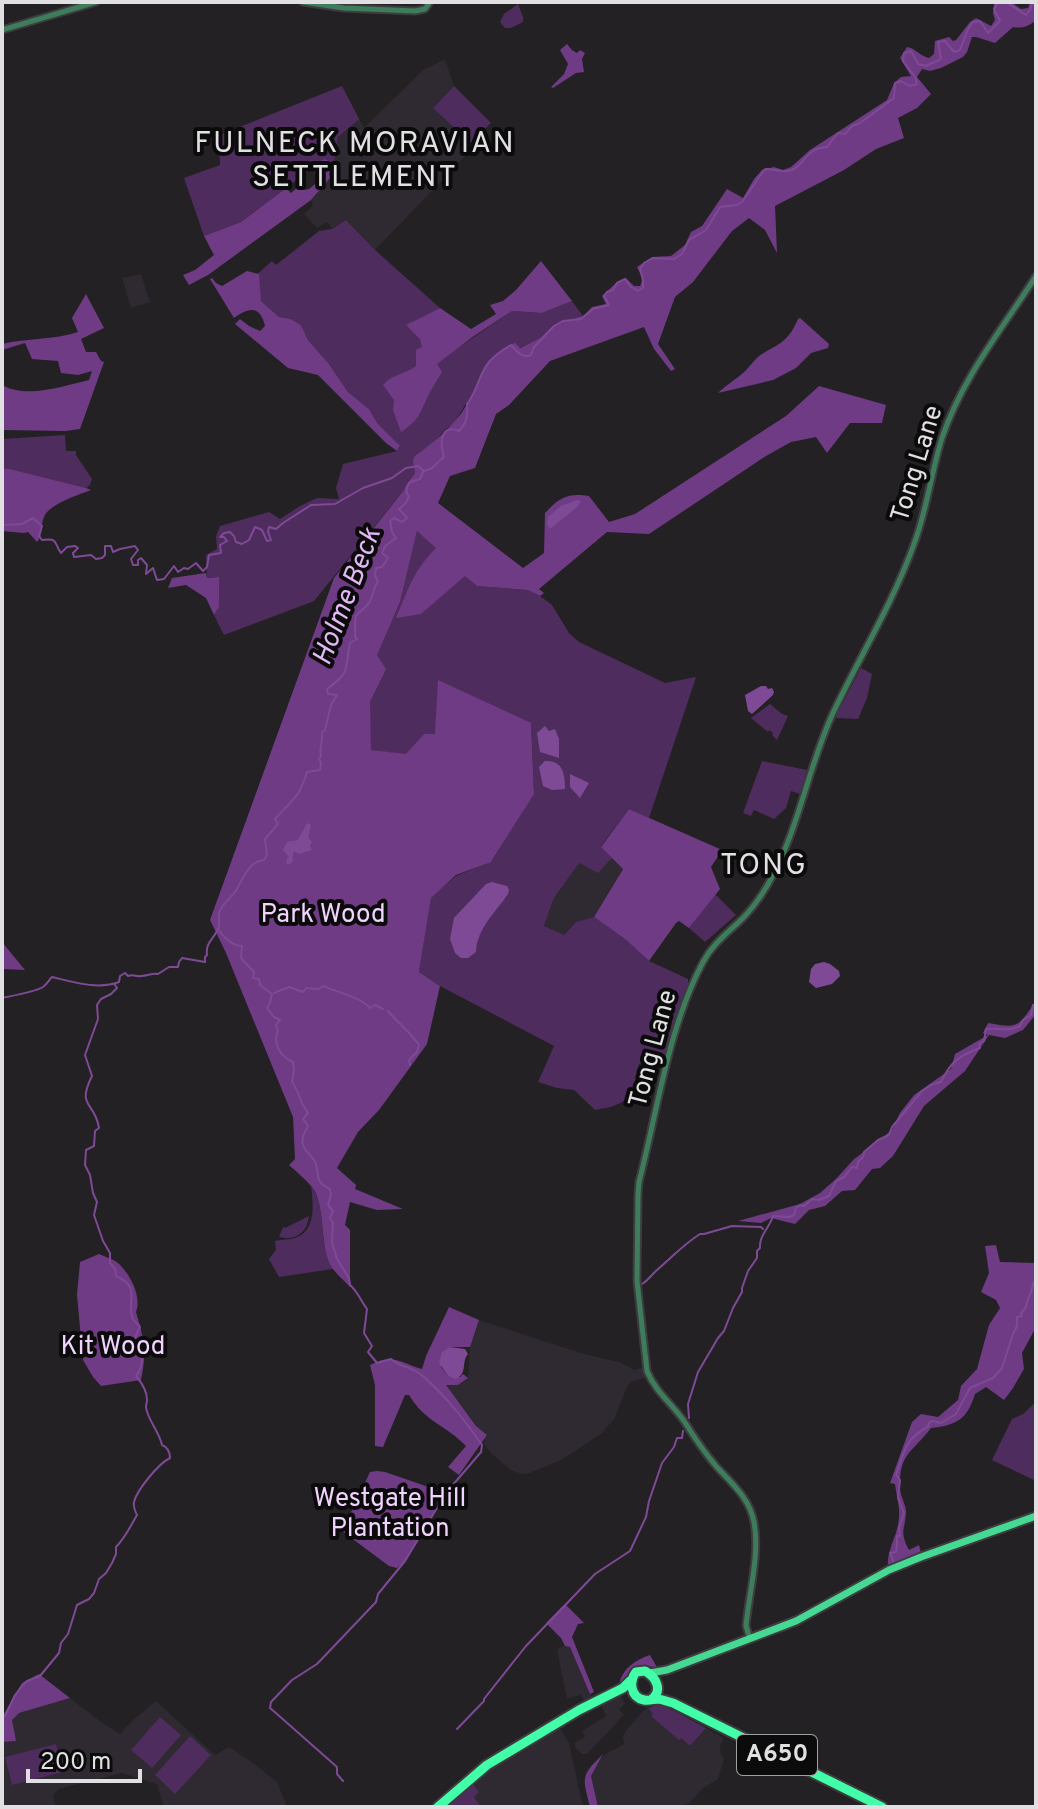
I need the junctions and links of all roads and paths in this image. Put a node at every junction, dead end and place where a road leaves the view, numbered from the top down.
1 (96, 2) edge
2 (303, 2) edge
3 (430, 2) edge
4 (2, 30) edge
5 (1036, 276) edge
6 (1036, 1516) edge
7 (750, 1639) junction
8 (667, 1670) junction
9 (650, 1673) junction
10 (627, 1685) junction
11 (658, 1686) junction
12 (652, 1699) junction
13 (673, 1703) junction
14 (438, 1807) edge
15 (882, 1807) edge

1 - 4 street
2 - 3 street
5 - 7 street, Tong Lane
6 - 7 main road
7 - 8 main road
8 - 9 main road
8 - 11 main road
9 - 10 highway
9 - 11 highway, A650
10 - 12 highway, A650
10 - 14 highway
11 - 12 highway
11 - 13 highway, A650
12 - 13 highway, A650
13 - 15 highway, A650

